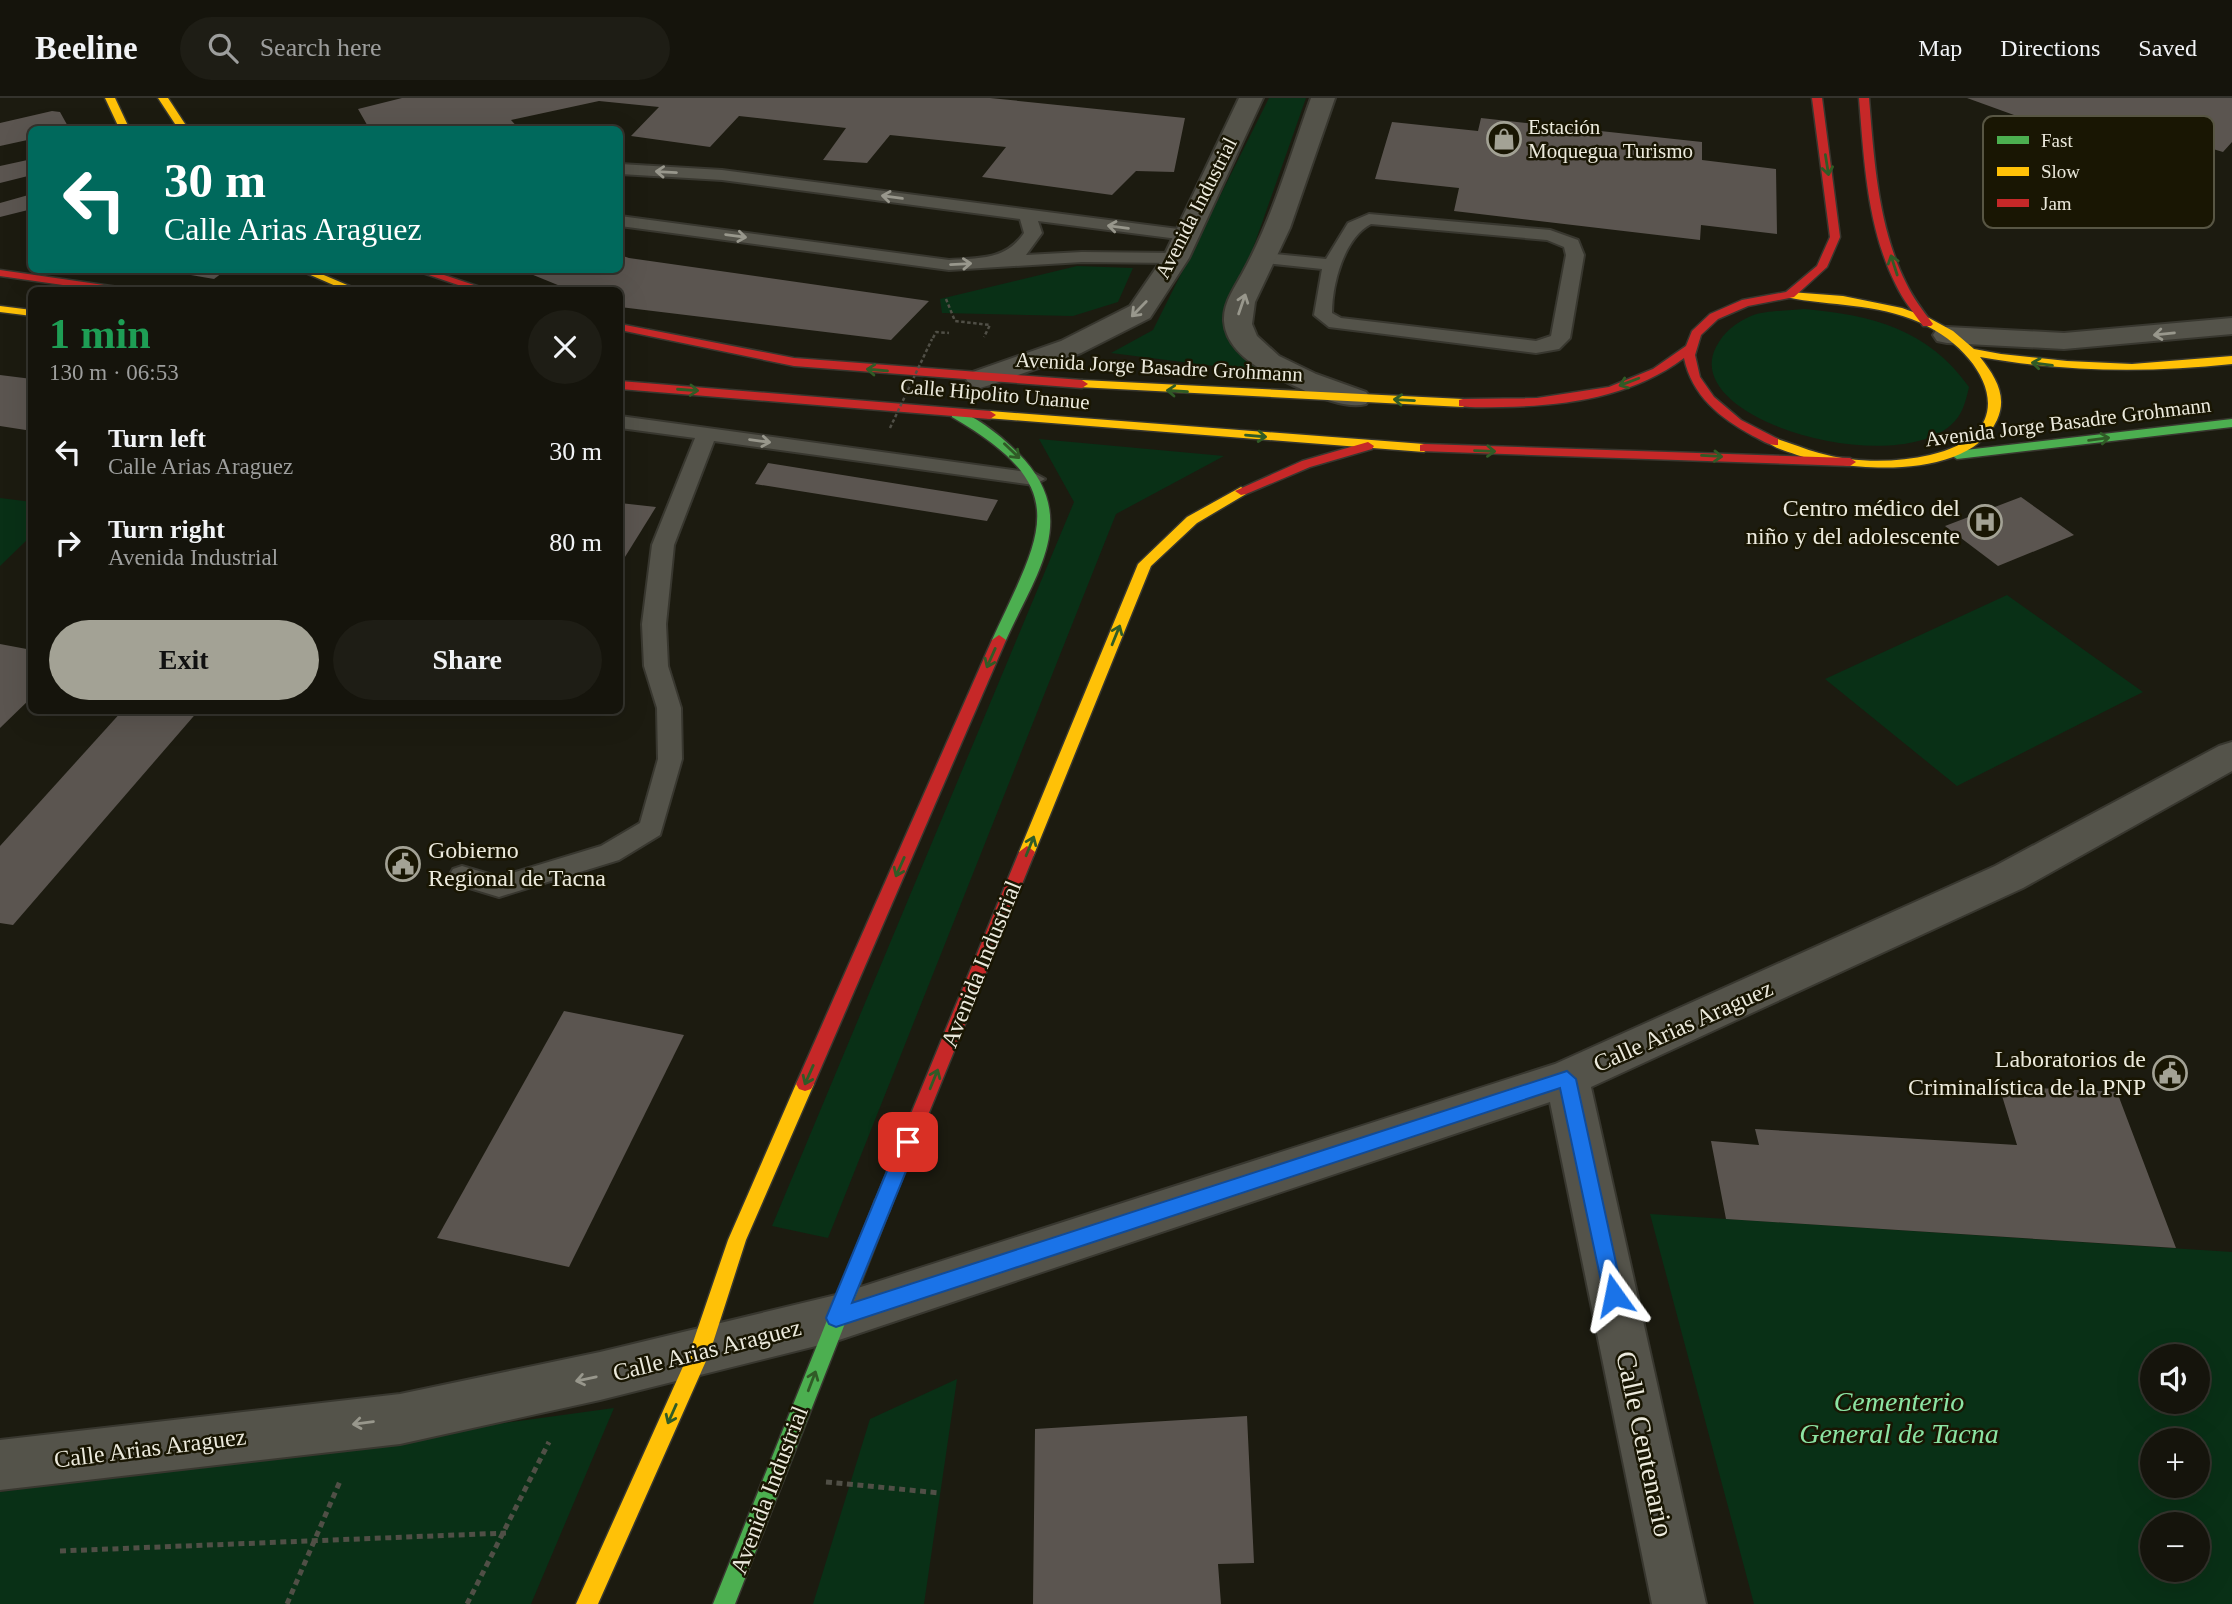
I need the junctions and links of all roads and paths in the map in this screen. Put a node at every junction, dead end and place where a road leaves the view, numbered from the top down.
1 (110, 98) edge
2 (163, 98) edge
3 (1251, 98) edge
4 (1322, 98) edge
5 (1816, 98) edge
6 (1864, 98) edge
7 (123, 126) edge
8 (181, 126) edge
9 (623, 169) edge
10 (1028, 215) junction
11 (623, 221) edge
12 (1181, 247) junction
13 (1264, 258) junction
14 (999, 262) junction
15 (1334, 265) junction
16 (0, 273) edge
17 (311, 273) edge
18 (429, 273) edge
19 (97, 287) edge
20 (346, 287) edge
21 (473, 287) edge
22 (1790, 295) junction
23 (946, 297) dead end
24 (0, 309) edge
25 (28, 312) edge
26 (2232, 326) edge
27 (623, 328) edge
28 (1947, 337) junction
29 (932, 339) dead end
30 (983, 340) dead end
31 (623, 342) edge
32 (1688, 349) junction
33 (2232, 360) edge
34 (794, 362) junction
35 (980, 379) junction
36 (623, 384) edge
37 (1356, 398) junction
38 (956, 414) junction
39 (623, 422) edge
40 (2232, 423) edge
41 (890, 428) dead end
42 (707, 434) junction
43 (1368, 446) junction
44 (1850, 462) junction
45 (1910, 462) junction
46 (1034, 479) junction
47 (2232, 755) edge
48 (462, 876) dead end
49 (1567, 1079) junction
50 (836, 1318) junction
51 (700, 1352) junction
52 (550, 1439) dead end
53 (0, 1465) edge
54 (342, 1476) dead end
55 (774, 1477) junction
56 (940, 1493) dead end
57 (506, 1533) junction
58 (316, 1539) junction
59 (60, 1551) dead end
60 (287, 1604) edge
61 (467, 1604) edge
62 (587, 1604) edge
63 (724, 1604) edge
64 (1679, 1604) edge

1 - 7 main road
2 - 8 main road
3 - 12 street, Avenida Industrial
4 - 13 street
5 -> 22 main road
28 -> 6 main road
10 -> 9 lane
12 -> 10 lane
10 - 14 lane
11 -> 14 lane
12 - 14 lane
12 -> 35 street, Avenida Industrial
13 - 15 lane
37 -> 13 street
15 - 15 lane
16 - 19 main road
17 - 20 main road
18 - 21 main road
22 - 28 main road, Avenida Jorge Basadre Grohmann
22 - 32 main road, Avenida Jorge Basadre Grohmann
23 - 30 path
24 - 25 main road
26 -> 28 street
27 - 34 main road, Avenida Jorge Basadre Grohmann
33 -> 28 main road, Avenida Jorge Basadre Grohmann
28 - 45 main road
29 - 41 path, bridge
31 - 34 main road
32 -> 37 main road, Avenida Jorge Basadre Grohmann
32 - 44 main road
35 -> 34 main road, Avenida Jorge Basadre Grohmann
37 -> 35 main road, Avenida Jorge Basadre Grohmann
36 -> 38 main road, Calle Hipolito Unanue
38 -> 43 main road, Calle Hipolito Unanue
38 -> 46 main road
39 - 42 lane
45 -> 40 main road, Avenida Jorge Basadre Grohmann
42 -> 46 lane
42 - 48 lane
43 -> 44 main road
50 -> 43 main road, Avenida Industrial
44 - 45 main road
46 -> 51 main road
47 - 49 street, Calle Arias Araguez
49 - 50 street, Calle Arias Araguez
49 - 64 street, Calle Centenario
50 - 51 street, Calle Arias Araguez
55 -> 50 main road, Avenida Industrial
51 -> 53 street, Calle Arias Araguez
51 -> 62 main road
52 - 57 path
54 - 58 path
55 - 56 path
55 - 63 main road, Avenida Industrial
57 - 58 path
57 - 61 path
58 - 59 path
58 - 60 path

